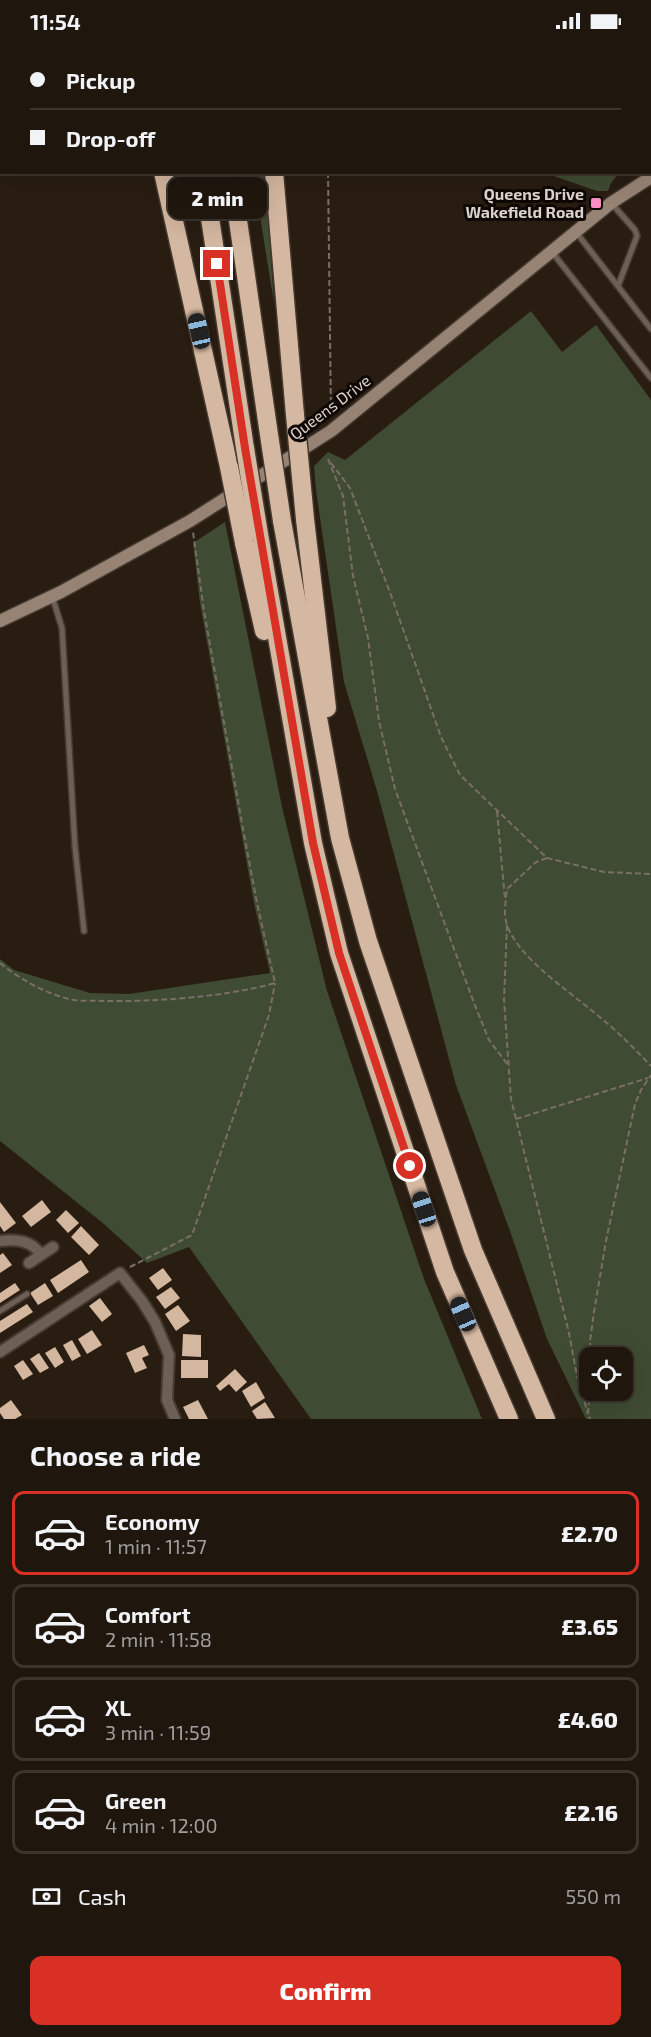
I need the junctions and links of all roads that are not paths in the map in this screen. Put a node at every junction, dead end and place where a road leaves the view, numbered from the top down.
1 (163, 174) edge
2 (203, 174) edge
3 (231, 174) edge
4 (274, 174) edge
5 (648, 183) edge
6 (611, 203) junction
7 (576, 232) junction
8 (552, 251) junction
9 (618, 286) junction
10 (651, 329) edge
11 (651, 378) edge
12 (252, 538) junction
13 (52, 596) junction
14 (0, 621) edge
15 (340, 838) junction
16 (84, 931) dead end
17 (0, 1241) edge
18 (53, 1247) dead end
19 (41, 1255) junction
20 (29, 1263) dead end
21 (27, 1294) dead end
22 (0, 1311) edge
23 (60, 1311) junction
24 (68, 1320) dead end
25 (0, 1352) edge
26 (175, 1419) edge
27 (509, 1419) edge
28 (546, 1419) edge

1 - 12 highway, bridge
2 - 12 highway, bridge
3 - 15 highway, bridge
4 - 15 highway, bridge
5 - 6 street, Queens Drive
6 - 7 street, Queens Drive
6 - 9 lane
7 - 8 street, Queens Drive
7 - 9 lane
8 - 11 lane
8 - 13 street, Queens Drive
9 - 10 lane
12 - 27 highway
13 - 14 street, Queens Drive
13 - 16 lane
15 - 28 highway
17 - 19 street
18 - 19 street
19 - 20 street
21 - 22 lane
23 - 24 street
23 - 25 street
23 - 26 street

